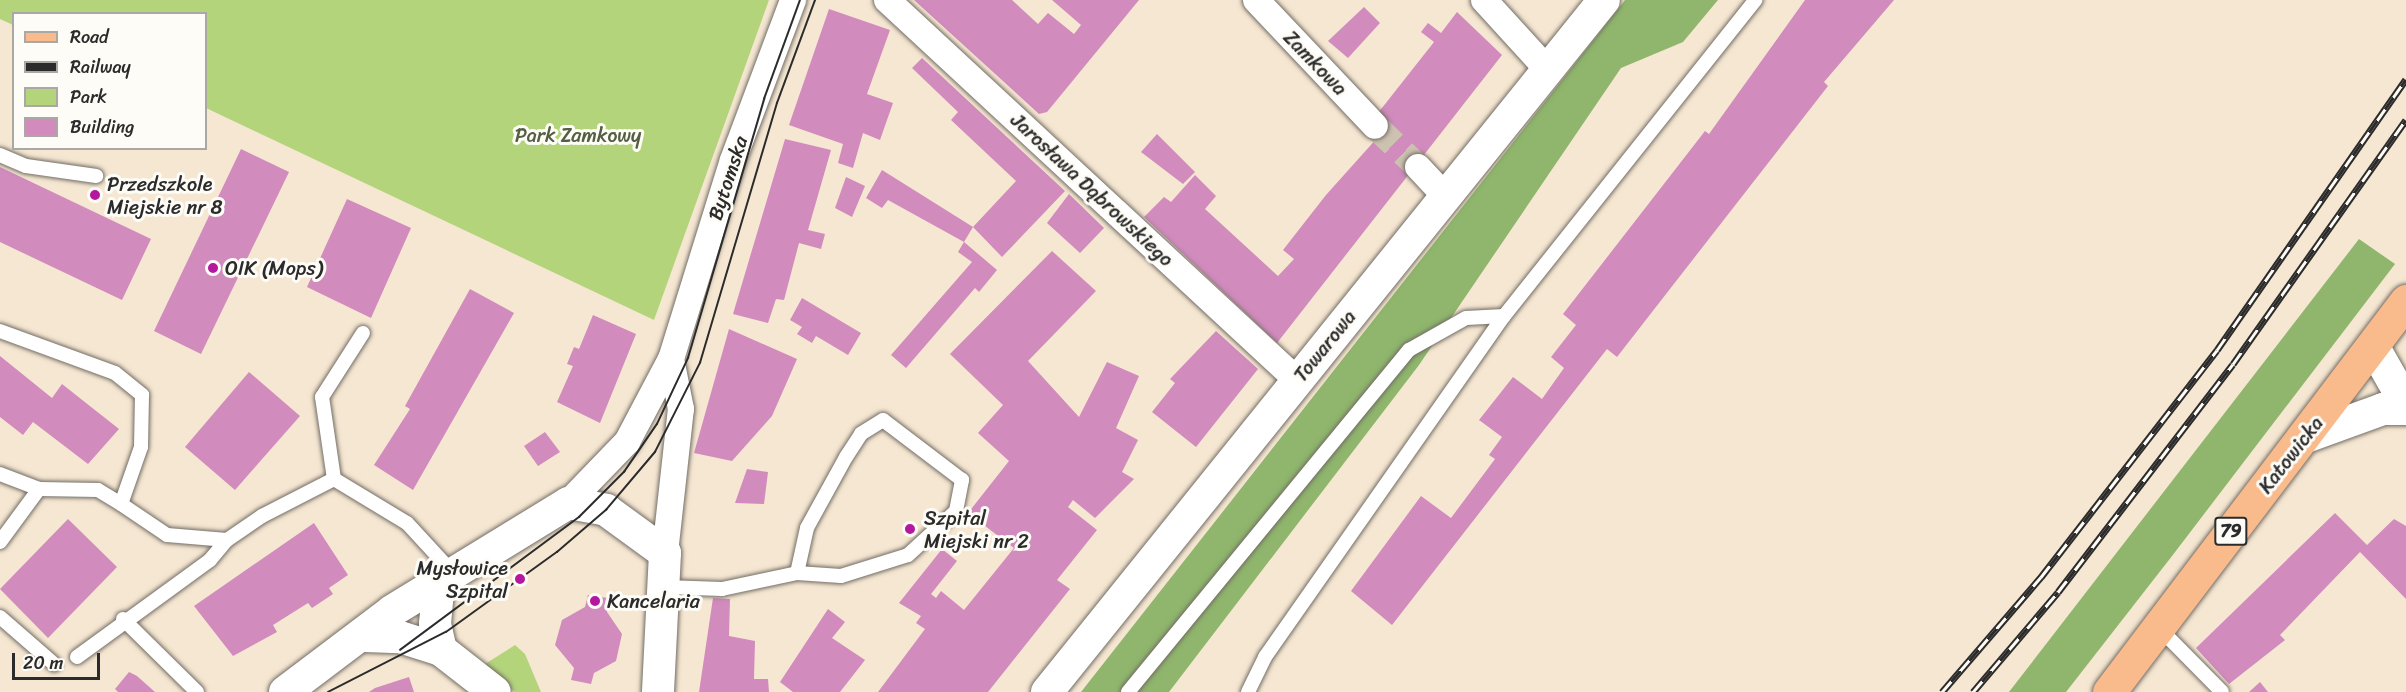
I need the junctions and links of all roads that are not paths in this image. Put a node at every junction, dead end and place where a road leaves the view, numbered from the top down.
1 (793, 0) edge
2 (887, 0) edge
3 (1256, 0) edge
4 (1484, 0) edge
5 (1604, 0) edge
6 (1755, 0) edge
7 (1548, 69) junction
8 (1376, 126) tunnel mouth
9 (0, 154) edge
10 (1418, 167) tunnel mouth
11 (96, 176) dead end
12 (1445, 196) junction
13 (2406, 301) edge
14 (1504, 316) junction
15 (0, 331) edge
16 (363, 333) dead end
17 (2375, 343) junction
18 (671, 359) junction
19 (2406, 362) edge
20 (1298, 381) junction
21 (2406, 404) edge
22 (2406, 409) edge
23 (2306, 437) junction
24 (0, 474) edge
25 (334, 479) junction
26 (39, 489) junction
27 (568, 503) junction
28 (121, 504) junction
29 (227, 540) junction
30 (0, 542) edge
31 (665, 553) junction
32 (796, 573) junction
33 (446, 576) junction
34 (664, 587) junction
35 (0, 617) edge
36 (123, 619) junction
37 (2158, 627) junction
38 (365, 636) junction
39 (441, 650) junction
40 (78, 657) dead end
41 (54, 664) dead end
42 (197, 692) edge
43 (285, 692) edge
44 (495, 692) edge
45 (658, 692) edge
46 (1047, 692) edge
47 (1128, 692) edge
48 (1248, 692) edge
49 (2109, 692) edge
50 (2222, 692) edge

1 - 18 street, Bytomska
2 - 20 street, Jarosława Dąbrowskiego
3 - 8 street, Zamkowa
4 - 7 street
5 - 7 street, Towarowa
6 - 14 lane
7 - 12 street, Towarowa
9 - 11 lane
10 - 12 street
12 - 20 street, Towarowa
13 - 17 main road, Katowicka / 79
14 - 47 lane
14 - 48 lane
15 - 28 lane
16 - 25 lane
17 - 19 street
17 - 21 street
17 - 23 main road, Katowicka / 79
18 - 27 street, Bytomska
18 - 31 street, Bytomska
20 - 46 street, Towarowa
22 - 23 street
23 - 37 main road, Katowicka / 79
24 - 26 lane
25 - 29 lane
25 - 33 lane
26 - 28 lane
26 - 30 lane
27 - 31 street
27 - 33 street
28 - 29 lane
29 - 36 lane
31 - 34 street, Bytomska
32 - 32 lane
32 - 34 lane
33 - 38 street
33 - 39 street
34 - 45 street, Bytomska
35 - 41 lane
36 - 40 lane
36 - 42 lane
37 - 49 main road, Katowicka / 79
37 - 50 lane
38 - 39 street
38 - 43 street
39 - 44 street

